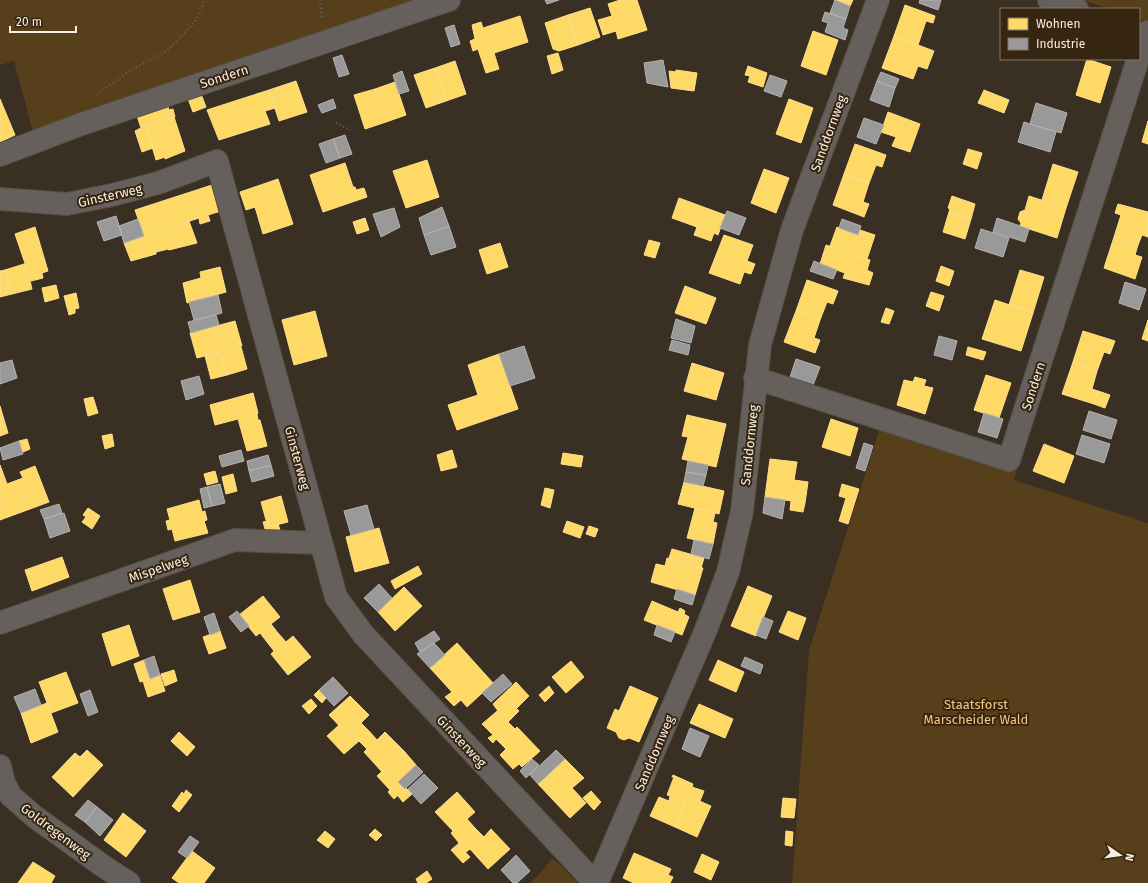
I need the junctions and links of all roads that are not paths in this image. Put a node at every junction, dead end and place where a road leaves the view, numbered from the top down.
1 (449, 0) edge
2 (878, 0) edge
3 (1050, 0) edge
4 (1074, 8) edge
5 (1145, 31) edge
6 (1140, 54) edge
7 (1138, 60) edge
8 (0, 155) edge
9 (0, 199) edge
10 (755, 378) junction
11 (321, 543) junction
12 (0, 623) edge
13 (0, 766) edge
14 (129, 883) edge
15 (596, 883) edge

1 - 8 street, Sondern
2 - 10 street, Sanddornweg
3 - 4 street
5 - 6 street, Sondern
7 - 10 street, Sondern
9 - 11 street, Ginsterweg
10 - 15 street, Sanddornweg
11 - 12 street, Mispelweg
11 - 15 street, Ginsterweg
13 - 14 street, Goldregenweg

